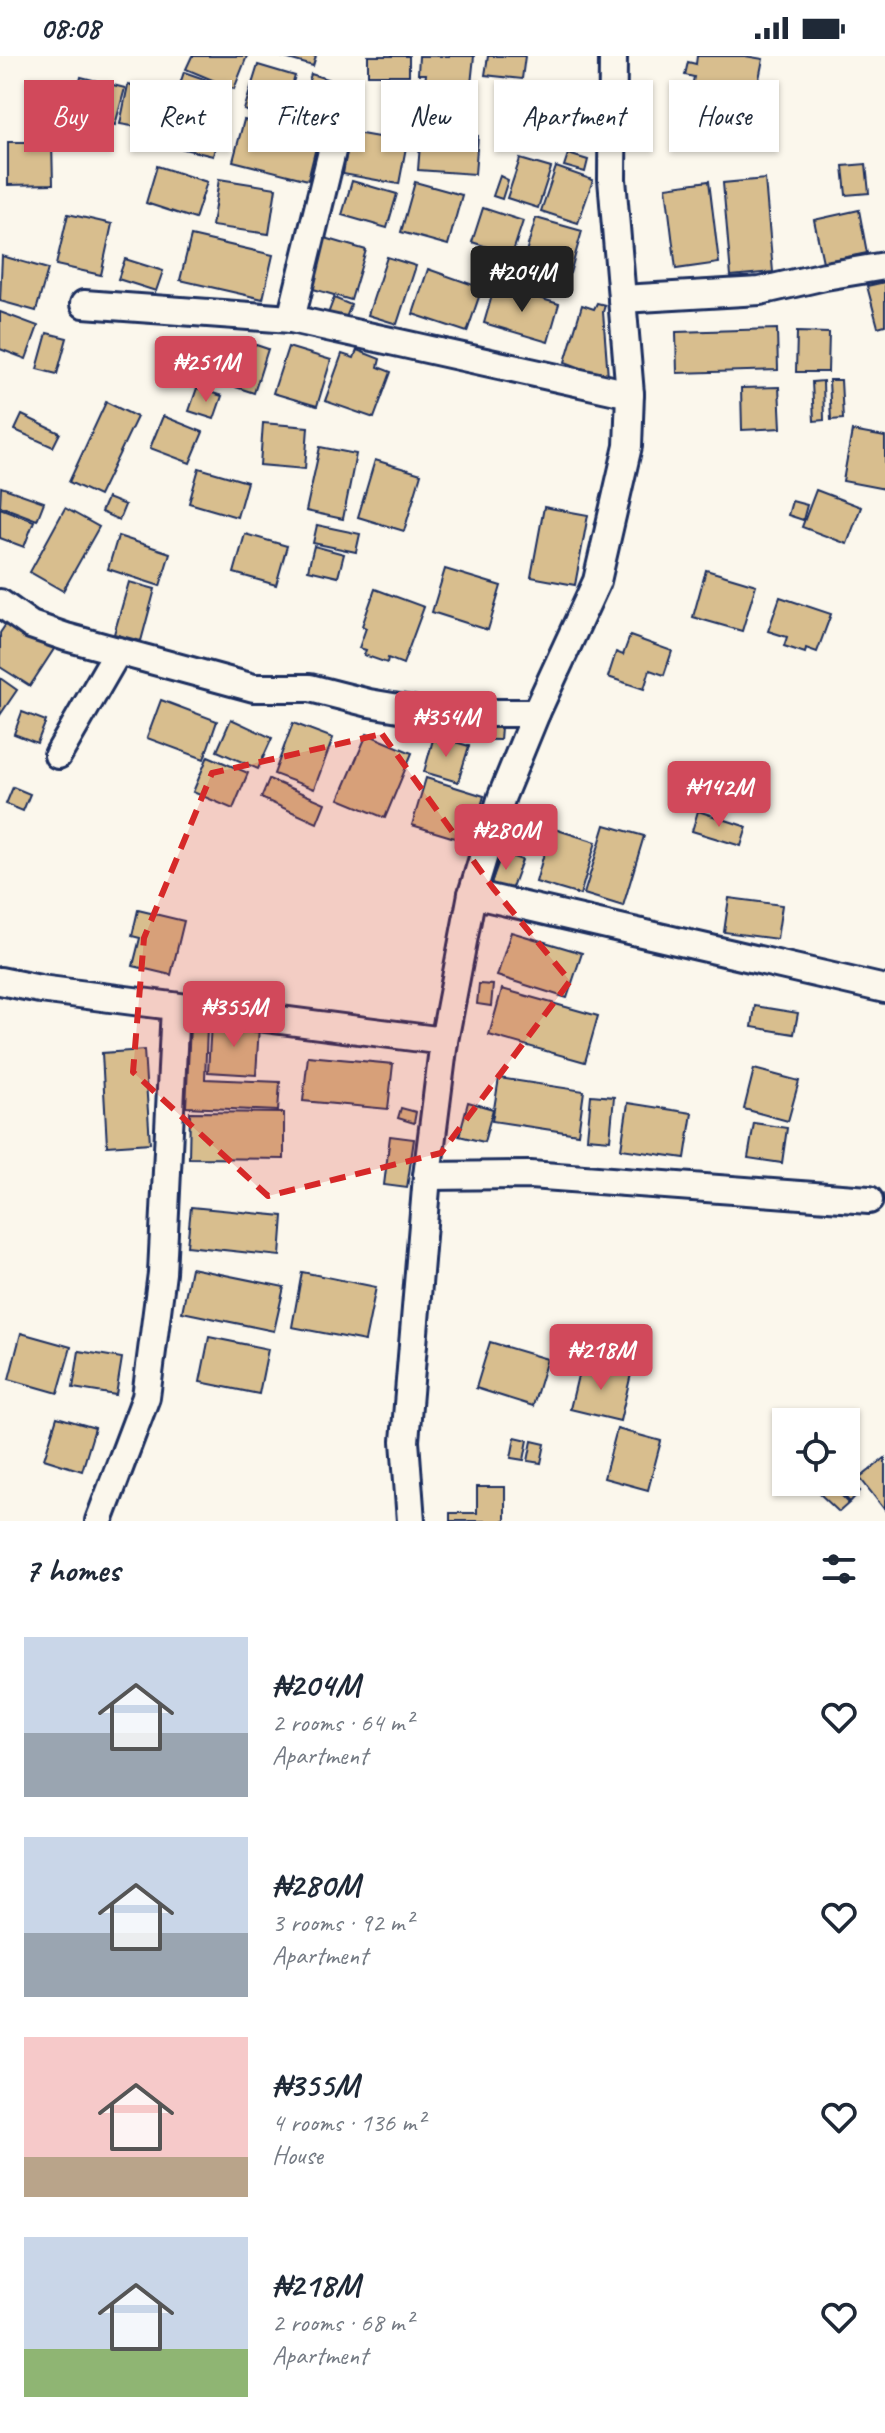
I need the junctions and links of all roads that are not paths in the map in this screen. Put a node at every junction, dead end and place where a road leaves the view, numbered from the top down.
1 (613, 56) edge
2 (332, 152) edge
3 (885, 266) edge
4 (622, 299) junction
5 (84, 304) dead end
6 (291, 319) junction
7 (630, 394) junction
8 (0, 603) edge
9 (118, 651) junction
10 (536, 713) junction
11 (58, 755) dead end
12 (472, 894) junction
13 (0, 981) edge
14 (885, 989) edge
15 (175, 1007) junction
16 (444, 1041) junction
17 (427, 1176) junction
18 (869, 1200) dead end
19 (99, 1521) edge
20 (411, 1521) edge

1 - 4 street
2 - 6 street
3 - 4 street
4 - 7 street
5 - 6 street
6 - 7 street
7 - 10 street
8 - 9 street
9 - 10 street
9 - 11 street
10 - 12 street
12 - 14 street
12 - 16 street
13 - 15 street
15 - 16 street
15 - 19 street
16 - 17 street
17 - 18 street
17 - 20 street

